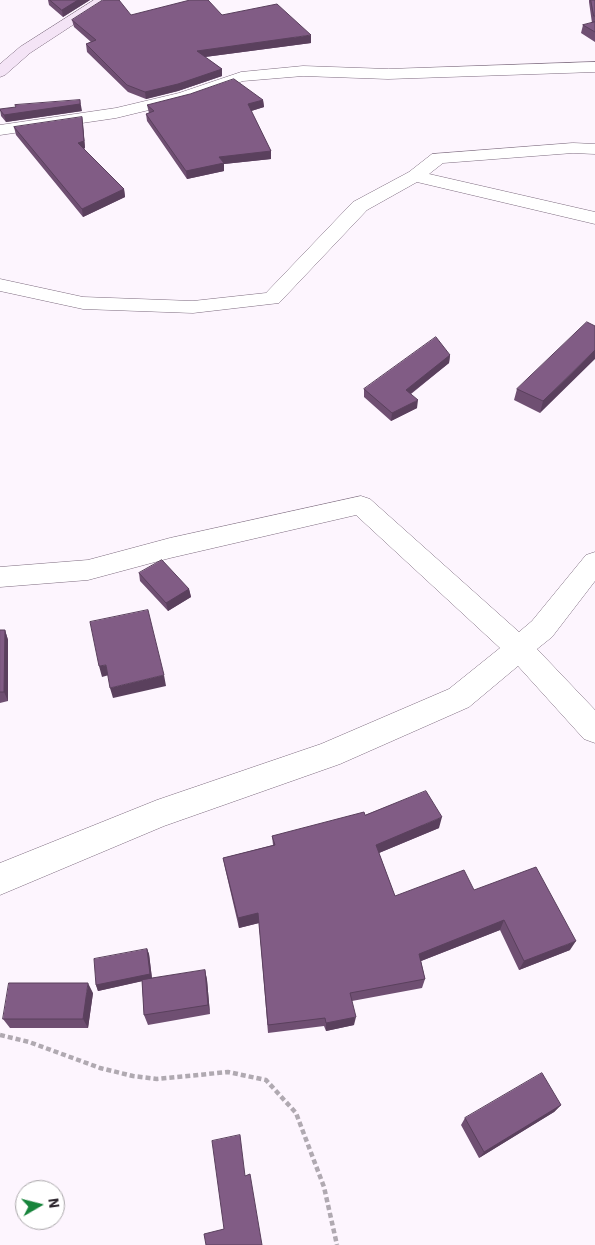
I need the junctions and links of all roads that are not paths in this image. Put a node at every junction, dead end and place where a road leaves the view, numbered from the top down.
1 (104, 0) edge
2 (3, 66) edge
3 (595, 67) edge
4 (0, 130) edge
5 (595, 149) edge
6 (415, 176) junction
7 (595, 218) edge
8 (0, 285) edge
9 (595, 562) edge
10 (0, 577) edge
11 (519, 648) junction
12 (595, 730) edge
13 (0, 879) edge

1 - 2 street
3 - 4 street
5 - 6 street
6 - 7 street
6 - 8 street
9 - 11 street
10 - 11 street
11 - 12 street
11 - 13 street

